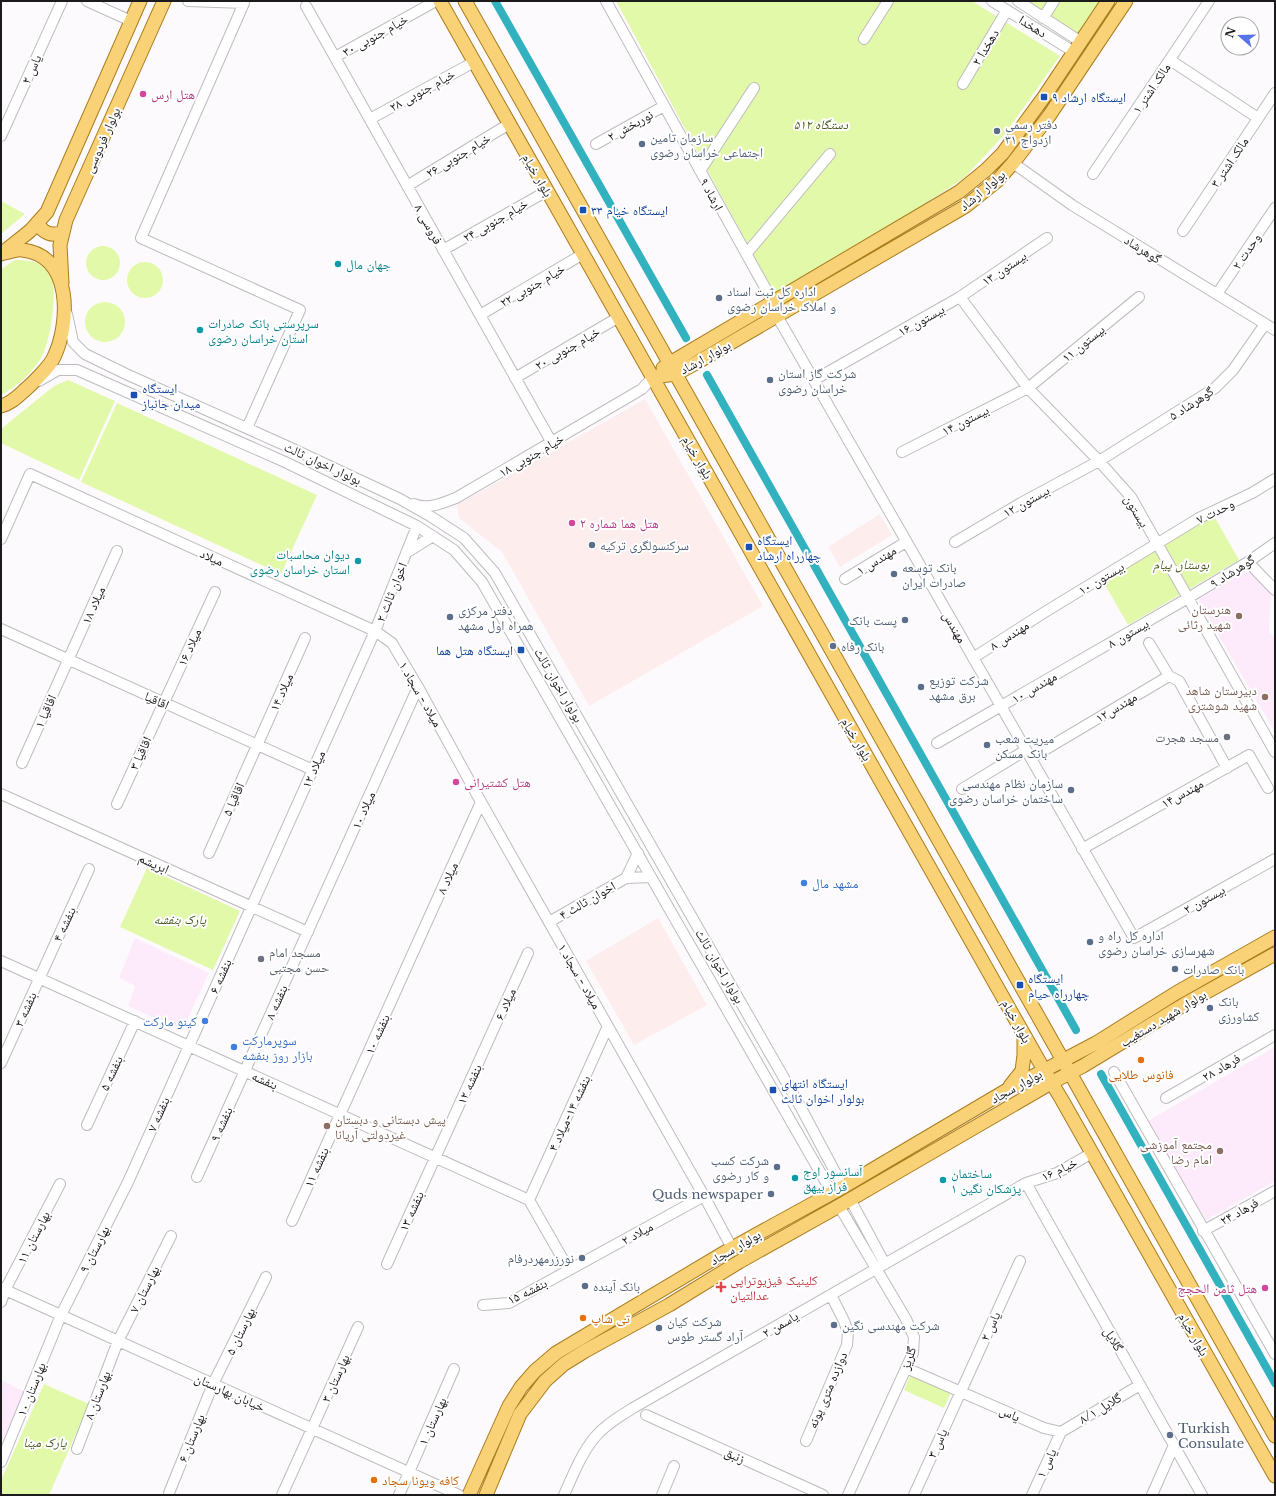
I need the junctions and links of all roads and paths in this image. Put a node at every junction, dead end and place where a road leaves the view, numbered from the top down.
1 (62, 1) edge
2 (87, 1) edge
3 (140, 1) edge
4 (164, 1) edge
5 (188, 1) edge
6 (436, 1) edge
7 (440, 1) edge
8 (465, 1) edge
9 (606, 1) edge
10 (888, 1) edge
11 (992, 1) edge
12 (1018, 1) edge
13 (1054, 1) edge
14 (1108, 1) edge
15 (1126, 1) edge
16 (1209, 1) edge
17 (306, 6) dead end
18 (1007, 10) junction
19 (1043, 18) junction
20 (131, 21) junction
21 (864, 39) dead end
22 (1077, 47) junction
23 (335, 57) junction
24 (1170, 60) junction
25 (474, 62) junction
26 (963, 84) dead end
27 (754, 88) dead end
28 (1275, 93) edge
29 (664, 106) junction
30 (1258, 118) junction
31 (370, 119) junction
32 (509, 124) junction
33 (1, 136) edge
34 (596, 144) dead end
35 (830, 154) dead end
36 (1014, 163) junction
37 (700, 171) junction
38 (1093, 174) dead end
39 (407, 186) junction
40 (547, 191) junction
41 (1275, 208) edge
42 (37, 223) junction
43 (1183, 231) dead end
44 (63, 232) junction
45 (1048, 238) dead end
46 (443, 250) junction
47 (747, 253) junction
48 (1, 254) edge
49 (583, 254) junction
50 (62, 283) junction
51 (1217, 294) junction
52 (960, 297) junction
53 (1139, 297) dead end
54 (773, 302) junction
55 (65, 309) junction
56 (480, 315) junction
57 (777, 316) junction
58 (619, 317) junction
59 (1266, 324) junction
60 (1275, 330) edge
61 (673, 368) junction
62 (653, 377) junction
63 (515, 378) junction
64 (814, 380) junction
65 (30, 386) junction
66 (1028, 388) junction
67 (4, 407) edge
68 (247, 428) junction
69 (552, 442) junction
70 (291, 448) junction
71 (902, 452) dead end
72 (1099, 461) junction
73 (285, 462) junction
74 (1275, 479) edge
75 (400, 499) junction
76 (417, 526) junction
77 (433, 536) junction
78 (1, 539) edge
79 (906, 542) junction
80 (955, 542) dead end
81 (1275, 543) edge
82 (1156, 544) junction
83 (117, 551) dead end
84 (406, 553) junction
85 (1248, 562) junction
86 (845, 579) dead end
87 (1275, 590) edge
88 (215, 592) dead end
89 (1188, 598) junction
90 (1045, 612) joint
91 (1, 629) edge
92 (375, 631) junction
93 (305, 638) dead end
94 (392, 642) joint
95 (1149, 643) dead end
96 (973, 658) junction
97 (68, 660) junction
98 (1067, 668) joint
99 (1169, 676) junction
100 (418, 688) junction
101 (164, 703) junction
102 (1000, 706) junction
103 (937, 743) dead end
104 (257, 745) junction
105 (1275, 752) edge
106 (1028, 754) junction
107 (22, 763) dead end
108 (1227, 768) junction
109 (313, 770) junction
110 (1268, 788) dead end
111 (962, 789) dead end
112 (1, 794) edge
113 (481, 802) junction
114 (117, 804) dead end
115 (645, 836) junction
116 (632, 843) junction
117 (1082, 849) junction
118 (209, 853) dead end
119 (638, 853) junction
120 (1275, 859) edge
121 (89, 869) dead end
122 (651, 877) junction
123 (626, 878) junction
124 (252, 907) junction
125 (549, 922) junction
126 (308, 932) junction
127 (1275, 937) edge
128 (1134, 938) joint
129 (413, 953) joint
130 (528, 953) dead end
131 (1275, 954) edge
132 (1, 961) edge
133 (39, 978) junction
134 (135, 1021) junction
135 (608, 1026) junction
136 (1024, 1034) junction
137 (1275, 1036) edge
138 (189, 1046) junction
139 (482, 1055) joint
140 (1062, 1061) junction
141 (1, 1063) edge
142 (1044, 1070) junction
143 (245, 1071) junction
144 (1114, 1072) dead end
145 (1070, 1073) junction
146 (1051, 1083) junction
147 (1007, 1090) junction
148 (1166, 1098) dead end
149 (340, 1114) junction
150 (87, 1125) dead end
151 (1092, 1153) junction
152 (436, 1157) junction
153 (197, 1177) dead end
154 (128, 1182) joint
155 (1026, 1183) junction
156 (60, 1184) dead end
157 (838, 1190) junction
158 (1275, 1191) edge
159 (704, 1196) junction
160 (529, 1200) junction
161 (844, 1202) junction
162 (292, 1221) dead end
163 (1203, 1231) junction
164 (171, 1236) dead end
165 (732, 1248) junction
166 (1020, 1261) dead end
167 (387, 1264) dead end
168 (885, 1264) junction
169 (876, 1269) junction
170 (569, 1270) junction
171 (266, 1277) dead end
172 (3, 1289) edge
173 (831, 1295) junction
174 (1, 1302) edge
175 (483, 1305) dead end
176 (1201, 1306) junction
177 (61, 1315) junction
178 (1184, 1315) junction
179 (358, 1327) dead end
180 (118, 1341) junction
181 (1275, 1354) edge
182 (906, 1368) junction
183 (454, 1369) dead end
184 (214, 1384) junction
185 (1140, 1385) junction
186 (961, 1391) junction
187 (646, 1415) dead end
188 (312, 1429) junction
189 (1061, 1432) junction
190 (1275, 1436) edge
191 (806, 1441) dead end
192 (1174, 1445) junction
193 (77, 1449) dead end
194 (1, 1462) edge
195 (674, 1466) dead end
196 (409, 1472) junction
197 (1275, 1476) edge
198 (169, 1492) dead end
199 (282, 1495) edge
200 (399, 1495) edge
201 (459, 1495) edge
202 (469, 1495) edge
203 (486, 1495) edge
204 (564, 1495) edge
205 (662, 1495) edge
206 (823, 1495) edge
207 (848, 1495) edge
208 (914, 1495) edge
209 (1032, 1495) edge
210 (1152, 1495) edge
211 (1202, 1495) edge

1 - 33 street, یاس ۲
2 - 20 street
3 - 20 main road, بولوار فردوسی
4 - 44 main road, بولوار فردوسی
5 - 68 street
6 - 23 street, خیام جنوبی ۳۰
7 - 25 main road, بلوار خیام
8 - 61 main road, بلوار خیام
9 - 29 street, ارشاد ۹
10 - 21 street
11 - 18 street, دهخدا
12 - 19 street, دهخدا
13 - 19 street
14 - 22 main road, بولوار ارشاد
15 - 36 main road, بولوار ارشاد
16 - 24 street, مالک اشتر ۱
17 - 23 street, فروسی ۸
18 - 22 street, دهخدا
18 - 26 street, دهخدا ۲
19 - 22 street, دهخدا
20 - 42 main road, بولوار فردوسی
22 - 54 main road, بولوار ارشاد
23 - 31 street, فروسی ۸
24 - 30 street
24 - 38 street, مالک اشتر ۱
25 - 31 street, خیام جنوبی ۲۸
25 - 32 main road, بلوار خیام
27 - 37 street
28 - 30 street, مالک اشتر ۳
29 - 34 street, نوربخش ۲
29 - 37 street, ارشاد ۹
30 - 43 street, مالک اشتر ۳
31 - 39 street, فروسی ۸
32 - 39 street, خیام جنوبی ۲۶
32 - 40 main road, بلوار خیام
35 - 47 street
36 - 51 street, گوهرشاد
36 - 57 main road, بولوار ارشاد
37 - 47 street, ارشاد ۹
39 - 46 street, فروسی ۸
40 - 46 street, خیام جنوبی ۲۴
40 - 49 main road, بلوار خیام
41 - 51 street, وحدت ۲
42 - 44 main road
42 - 48 main road, بولوار فردوسی
44 - 50 main road, بولوار فردوسی
45 - 52 street, بیستون ۱۳
46 - 56 street, فروسی ۸
47 - 54 street, ارشاد ۹
48 - 50 main road
49 - 56 street, خیام جنوبی ۲۲
49 - 58 main road, بلوار خیام
50 - 55 main road, بولوار فردوسی
51 - 59 street, گوهرشاد
52 - 64 street, بیستون ۱۶
52 - 66 street, بیستون
53 - 66 street, بیستون ۱۱
54 - 61 main road, بولوار ارشاد
55 - 65 main road, بولوار فردوسی
55 - 68 street, بولوار اخوان ثالث
56 - 63 street, فروسی ۸
57 - 61 main road, بولوار ارشاد
57 - 64 street, مهندس
58 - 62 main road, بلوار خیام
58 - 63 street, خیام جنوبی ۲۰
59 - 60 street, گوهرشاد
59 - 72 street, گوهرشاد ۵
61 - 62 main road, بولوار ارشاد
61 - 140 main road, بلوار خیام
62 - 69 street, خیام جنوبی ۱۸
62 - 136 main road, بلوار خیام
63 - 69 street, فروسی ۸
64 - 79 street, مهندس
65 - 67 main road, بولوار فردوسی
65 - 73 street
66 - 71 street, بیستون ۱۴
66 - 72 street, بیستون
68 - 70 street, بولوار اخوان ثالث
69 - 75 street, خیام جنوبی ۱۸
70 - 73 street
70 - 75 street, بولوار اخوان ثالث
72 - 80 street, بیستون ۱۲
72 - 82 street, بیستون
73 - 76 street
74 - 82 street, وحدت ۷
75 - 115 street, بولوار اخوان ثالث
76 - 77 street
76 - 84 street, اخوان ثالث ۲
77 - 84 street, اخوان ثالث ۲
77 - 116 street
78 - 92 street, میلاد
79 - 86 street, مهندس ۱
79 - 96 street, مهندس
81 - 85 street, گوهرشاد ۹
82 - 89 street, بیستون
82 - 90 street, بیستون ۱۰
83 - 97 street, میلاد ۱۸
84 - 92 street, اخوان ثالث ۲
85 - 87 street
85 - 89 street, گوهرشاد ۹
88 - 101 street, میلاد ۱۶
89 - 98 street, بیستون ۸
89 - 105 street, بیستون
90 - 96 street, مهندس ۸
91 - 97 street, اقاقیا
92 - 94 street, میلاد
92 - 109 street, میلاد ۱۲
93 - 104 street, میلاد ۱۴
94 - 100 street, میلاد - سجاد ۱
95 - 99 street
96 - 102 street, مهندس
97 - 101 street, اقاقیا
97 - 107 street, اقاقیا ۱
98 - 102 street, مهندس ۱۰
99 - 106 street, مهندس۱۲
99 - 108 street
100 - 113 street, میلاد - سجاد ۱
100 - 126 street, میلاد ۱۰
101 - 104 street, اقاقیا
101 - 114 street, اقاقیا ۳
102 - 103 street, مهندس ۱۰
102 - 106 street, مهندس
104 - 109 street, اقاقیا
104 - 118 street, اقاقیا ۵
106 - 111 street, مهندس۱۲
106 - 117 street, مهندس
108 - 110 street, مهندس۱۴
108 - 117 street, مهندس۱۴
109 - 124 street, میلاد ۱۲
112 - 124 street, ابریشم
113 - 125 street, میلاد - سجاد ۱
113 - 129 street, میلاد ۸
115 - 116 street
115 - 157 street, بولوار اخوان ثالث
116 - 119 street
117 - 128 street, مهندس
119 - 122 street
119 - 123 street, اخوان ثالث ۴
120 - 128 street, بیستون ۲
121 - 133 street, بنفشه ۴
122 - 123 street, اخوان ثالث ۴
122 - 157 street
123 - 125 street, اخوان ثالث ۴
124 - 126 street, ابریشم
124 - 138 street, بنفشه ۶
125 - 135 street, میلاد - سجاد ۱
126 - 143 street, بنفشه ۸
127 - 140 main road, بولوار شهید دستغیب
129 - 149 street, بنفشه ۱۰
130 - 139 street, میلاد ۶
131 - 145 main road, بولوار شهید دستغیب
132 - 133 street, بنفشه
133 - 134 street, بنفشه
133 - 141 street, بنفشه ۳
134 - 138 street, بنفشه
134 - 150 street, بنفشه ۵
135 - 159 street, میلاد - سجاد ۱
135 - 160 street, بنفشه ۱۴-میلاد ۴
136 - 142 main road, بلوار خیام
136 - 147 main road
137 - 148 street, فرهاد ۲۸
138 - 143 street, بنفشه
138 - 154 street, بنفشه ۷
139 - 152 street, بنفشه ۱۲
140 - 142 main road, بولوار سجاد
140 - 145 main road, بلوار خیام
142 - 146 main road, بلوار خیام
142 - 147 main road, بولوار سجاد
143 - 149 street, بنفشه
143 - 153 street, بنفشه ۹
144 - 163 street
145 - 146 main road, بولوار شهید دستغیب
145 - 176 main road, بلوار خیام
146 - 151 main road, بلوار خیام
146 - 161 main road, بولوار سجاد
147 - 157 main road, بولوار سجاد
149 - 152 street, بنفشه
149 - 162 street, بنفشه ۱۱
151 - 155 street, خیام ۱۶
151 - 178 main road, بلوار خیام
152 - 160 street, بنفشه
152 - 167 street, بنفشه ۱۳
154 - 177 street, بهارستان ۹
155 - 168 street, یاسمن ۲
155 - 185 street, گلایل
156 - 172 street, بهارستان ۱۱
157 - 161 main road
157 - 165 main road, بولوار سجاد
158 - 163 street, فرهاد ۲۴
159 - 165 street, میلاد - سجاد ۱
159 - 170 street, میلاد ۲
160 - 170 street
161 - 168 street
161 - 169 street, گلریز
161 - 203 main road, بولوار سجاد
163 - 181 street
164 - 180 street, بهارستان ۷
165 - 202 main road, بولوار سجاد
166 - 186 street, یاس ۲
168 - 169 street, یاسمن ۲
169 - 173 street, یاسمن ۲
169 - 182 street, گلریز
170 - 175 street, بنفشه ۱۵
171 - 184 street, بهارستان ۵
172 - 174 street, بهارستان ۱۱
172 - 177 street, خیابان بهارستان
173 - 191 street, دوازده متری پونه
173 - 204 street, یاسمن ۲
176 - 178 main road
176 - 190 main road, بلوار خیام
177 - 180 street, خیابان بهارستان
177 - 194 street, بهارستان ۱۰
178 - 197 main road, بلوار خیام
179 - 188 street, بهارستان ۳
180 - 184 street, خیابان بهارستان
180 - 193 street, بهارستان ۸
182 - 186 street, یاس
182 - 207 street, گلریز
183 - 196 street, بهارستان ۱
184 - 188 street, خیابان بهارستان
184 - 198 street, بهارستان ۶
185 - 189 street, گلایل ۸/۱
185 - 192 street, گلایل
186 - 189 street, یاس
186 - 208 street, یاس ۳
187 - 206 street, زنبق
188 - 196 street, خیابان بهارستان
188 - 199 street, بهارستان ۳
189 - 209 street, یاس ۱
192 - 210 street
192 - 211 street, گلایل
195 - 205 street
196 - 200 street, بهارستان ۱
196 - 201 street, خیابان بهارستان

